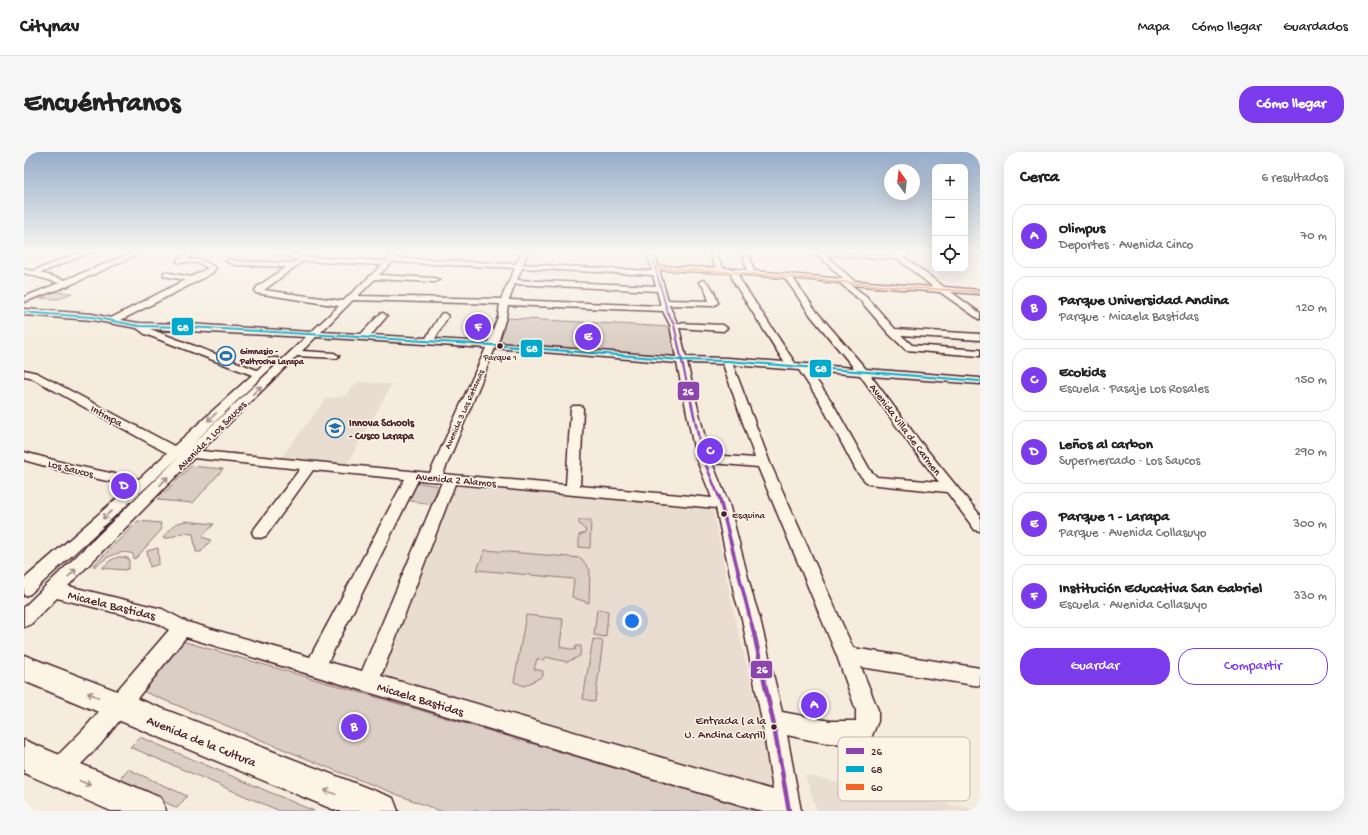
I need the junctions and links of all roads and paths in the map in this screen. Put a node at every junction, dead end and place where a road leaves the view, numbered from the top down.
1 (512, 282) edge
2 (703, 282) dead end
3 (67, 283) edge
4 (188, 283) edge
5 (268, 283) edge
6 (368, 283) edge
7 (528, 283) edge
8 (659, 283) edge
9 (738, 283) edge
10 (792, 283) edge
11 (844, 283) edge
12 (860, 283) edge
13 (933, 283) edge
14 (661, 289) junction
15 (943, 290) junction
16 (980, 292) edge
17 (352, 298) junction
18 (24, 300) edge
19 (504, 302) junction
20 (345, 304) junction
21 (665, 306) junction
22 (24, 312) edge
23 (383, 316) dead end
24 (444, 316) dead end
25 (980, 316) edge
26 (168, 318) dead end
27 (112, 321) junction
28 (674, 325) junction
29 (139, 326) junction
30 (154, 326) junction
31 (723, 328) dead end
32 (892, 332) junction
33 (308, 334) junction
34 (953, 336) junction
35 (980, 337) edge
36 (363, 338) junction
37 (429, 341) junction
38 (492, 345) junction
39 (294, 353) junction
40 (976, 353) edge
41 (334, 356) dead end
42 (681, 360) junction
43 (727, 361) junction
44 (797, 367) junction
45 (863, 372) junction
46 (259, 374) junction
47 (27, 376) edge
48 (980, 381) edge
49 (577, 408) dead end
50 (175, 452) junction
51 (190, 454) junction
52 (24, 456) edge
53 (703, 458) junction
54 (763, 463) junction
55 (309, 466) junction
56 (414, 475) junction
57 (443, 478) junction
58 (142, 484) junction
59 (951, 488) junction
60 (573, 490) junction
61 (722, 504) junction
62 (980, 526) edge
63 (260, 532) dead end
64 (24, 589) edge
65 (54, 590) junction
66 (24, 619) edge
67 (182, 628) junction
68 (847, 656) junction
69 (24, 668) edge
70 (315, 668) junction
71 (980, 677) edge
72 (368, 682) junction
73 (118, 706) junction
74 (773, 721) junction
75 (24, 756) edge
76 (58, 771) junction
77 (137, 808) edge
78 (789, 809) edge
79 (380, 811) edge

1 - 19 street, Avenida 3 Las Retamas
2 - 21 street
3 - 18 street
4 - 27 street
5 - 20 street
6 - 17 street, Avenida 1 Los Sauces
7 - 14 street
8 - 14 street
9 - 44 street
10 - 45 street, Avenida Villa de Carmen
11 - 32 street
12 - 15 street
13 - 15 street
14 - 21 street
15 - 16 street
15 - 25 street
17 - 19 street
17 - 20 street, Avenida 1 Los Sauces
19 - 21 street
19 - 38 street, Avenida 3 Las Retamas
20 - 33 street, Avenida 1 Los Sauces
21 - 28 street
22 - 27 street
23 - 36 street
24 - 37 street
26 - 30 street
27 - 29 street
28 - 31 street
28 - 42 street
29 - 30 street
29 - 46 street
30 - 33 street
32 - 34 street
32 - 40 street
33 - 36 street
33 - 39 street, Avenida 1 Los Sauces
33 - 46 street, Avenida 1 Los Sauces
34 - 35 street
34 - 40 street
36 - 37 street
37 - 38 street
38 - 42 street
38 - 57 street, Avenida 3 Las Retamas
39 - 41 street
51 -> 39 street, Avenida 1 Los Sauces
42 - 43 street
42 - 53 street
43 - 44 street
43 - 54 street
44 - 45 street
44 - 59 street
45 - 48 street
45 - 59 street, Avenida Villa de Carmen
46 -> 50 street, Avenida 1 Los Sauces
47 - 50 street, Intimpa
49 - 60 street
50 - 51 street, Intimpa
50 - 58 street, Avenida 1 Los Sauces
51 - 55 street, Avenida 2 Alamos
65 -> 51 street, Avenida 1 Los Sauces
52 - 58 street, Los Saucos
53 - 54 street
53 - 61 street
54 - 68 street
55 - 56 street, Avenida 2 Alamos
55 - 63 street
56 - 57 street, Avenida 2 Alamos
56 - 70 street
57 - 60 street, Avenida 2 Alamos
57 - 72 street, Avenida 3 Las Retamas
58 -> 64 street, Avenida 1 Los Sauces
59 - 62 street, Avenida Villa de Carmen
60 - 61 street, Avenida 2 Alamos
61 - 74 street
65 - 66 street, Avenida 1 Los Sauces
65 - 67 street, Micaela Bastidas
67 - 70 street, Micaela Bastidas
67 - 73 street
68 - 71 street
68 - 74 street
73 -> 69 highway, Avenida de la Cultura
70 - 72 street, Micaela Bastidas
72 - 78 street, Micaela Bastidas
73 - 76 street
79 -> 73 highway, Avenida de la Cultura
74 - 78 street
75 - 76 highway
76 -> 77 highway

